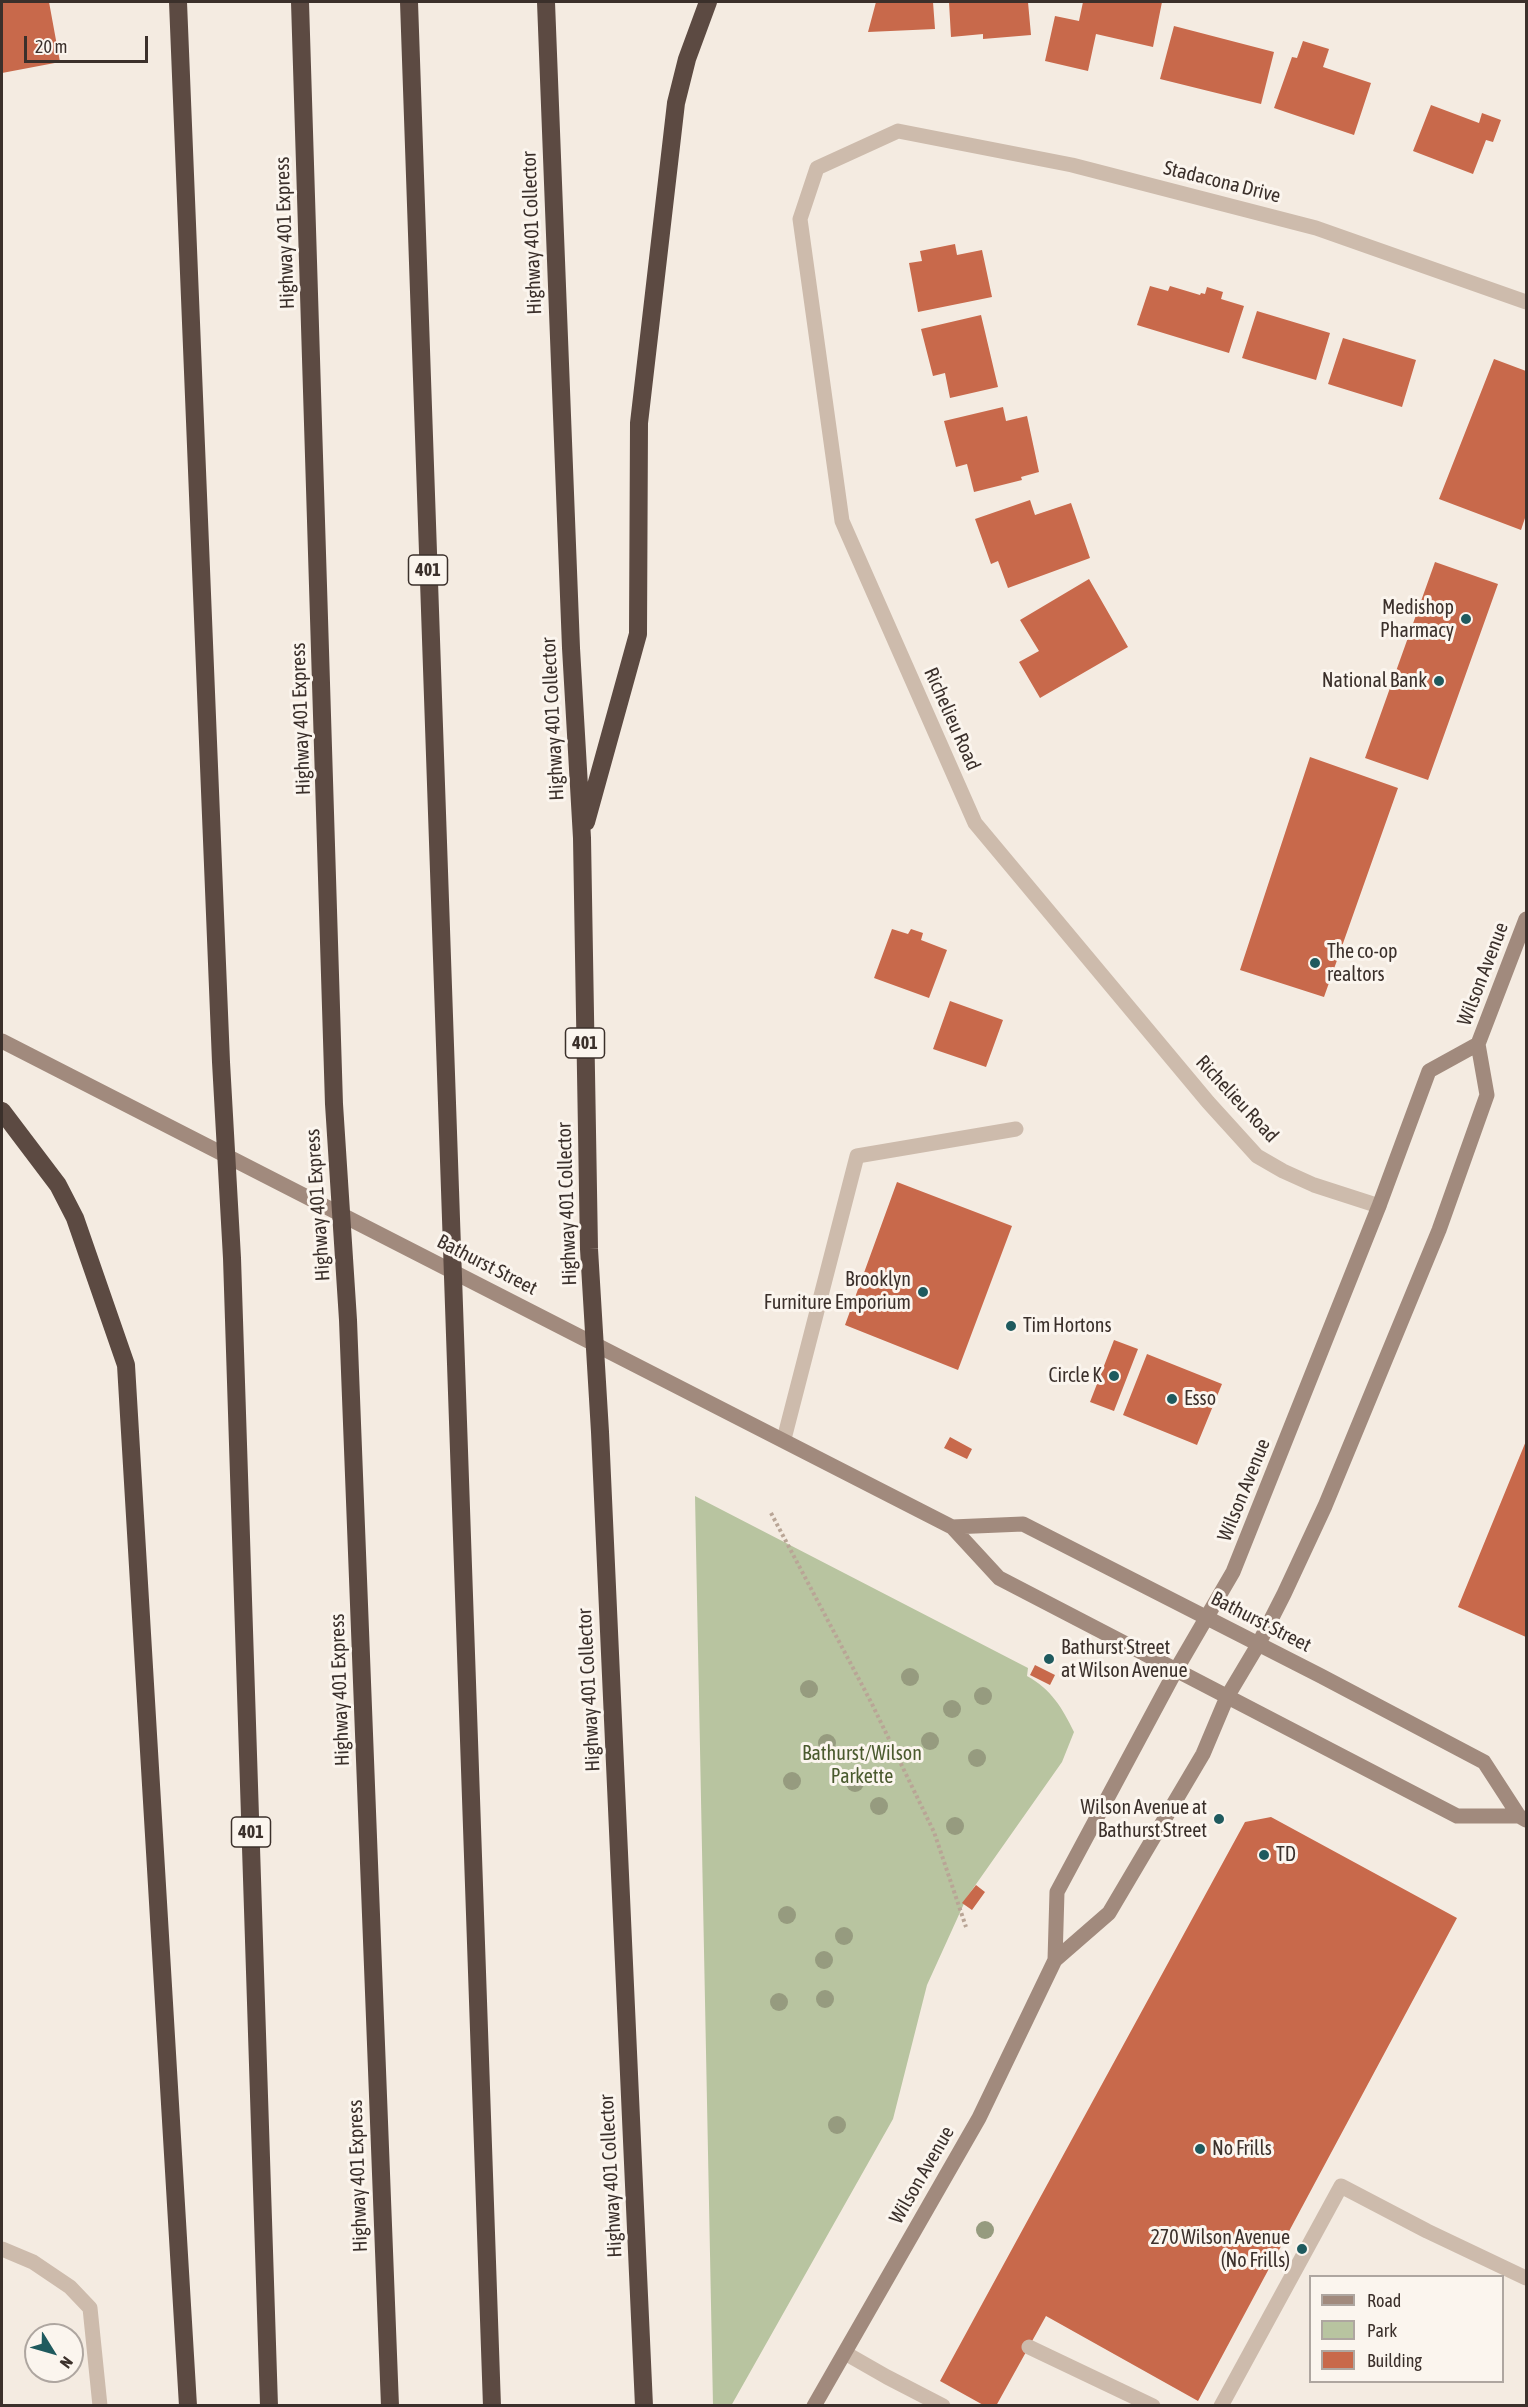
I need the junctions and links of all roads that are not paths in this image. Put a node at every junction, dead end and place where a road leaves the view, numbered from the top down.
1 (178, 2) edge
2 (300, 2) edge
3 (409, 2) edge
4 (546, 2) edge
5 (708, 2) edge
6 (898, 131) joint
7 (1527, 302) edge
8 (582, 838) junction
9 (1527, 919) edge
10 (2, 1041) edge
11 (1478, 1044) junction
12 (2, 1111) edge
13 (1016, 1129) dead end
14 (1379, 1206) junction
15 (784, 1439) junction
16 (952, 1527) junction
17 (1206, 1618) junction
18 (1258, 1645) junction
19 (1176, 1670) junction
20 (1227, 1697) junction
21 (1523, 1818) edge
22 (1055, 1960) junction
23 (2, 2249) edge
24 (1527, 2278) edge
25 (1029, 2347) dead end
26 (844, 2352) junction
27 (100, 2406) edge
28 (188, 2406) edge
29 (269, 2406) edge
30 (390, 2406) edge
31 (492, 2406) edge
32 (644, 2406) edge
33 (814, 2406) edge
34 (943, 2406) edge
35 (1153, 2406) edge
36 (1221, 2406) edge

1 - 29 highway, 401
2 - 30 highway, Highway 401 Express
3 - 31 highway, 401
4 - 8 highway, Highway 401 Collector / 401
5 - 8 highway
6 - 7 street, Stadacona Drive
6 - 14 street, Richelieu Road
8 - 32 highway, Highway 401 Collector / 401
9 - 11 main road, Wilson Avenue
10 - 15 main road, Bathurst Street
11 - 14 main road, Wilson Avenue
11 - 18 main road, Wilson Avenue
12 - 28 highway
13 - 15 street
14 - 17 main road, Wilson Avenue
15 - 16 main road, Bathurst Street
16 - 17 main road, Bathurst Street
16 - 19 main road, Bathurst Street
17 - 18 main road, Bathurst Street
17 - 19 main road, Wilson Avenue
18 - 20 main road, Wilson Avenue
18 - 21 main road, Bathurst Street
19 - 20 main road, Bathurst Street
19 - 22 main road, Wilson Avenue
20 - 21 main road, Bathurst Street
20 - 22 main road, Wilson Avenue
22 - 26 main road, Wilson Avenue
23 - 27 street
24 - 36 street
25 - 35 street
26 - 33 main road, Wilson Avenue
26 - 34 street

